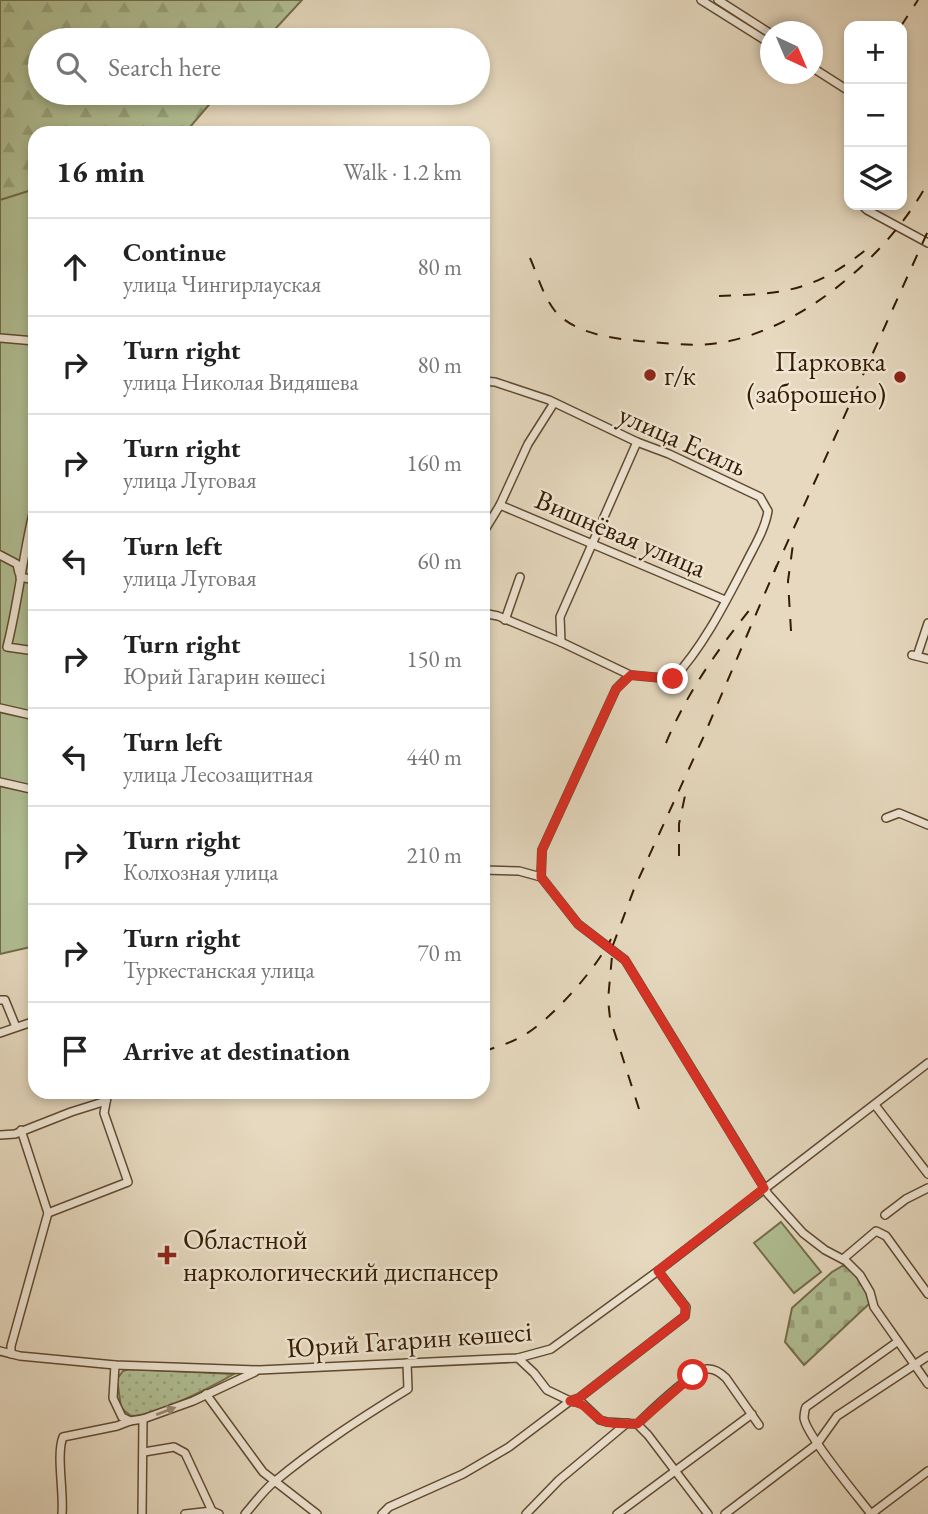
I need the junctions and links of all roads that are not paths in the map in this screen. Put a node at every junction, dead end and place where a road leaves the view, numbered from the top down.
1 (701, 0) edge
2 (718, 0) edge
3 (760, 27) edge
4 (760, 37) edge
5 (823, 74) edge
6 (844, 88) edge
7 (867, 210) edge
8 (928, 243) edge
9 (0, 338) edge
10 (28, 340) edge
11 (490, 382) edge
12 (554, 403) junction
13 (636, 442) junction
14 (500, 505) junction
15 (490, 521) edge
16 (28, 541) edge
17 (592, 544) junction
18 (0, 555) edge
19 (20, 577) junction
20 (520, 577) dead end
21 (28, 579) edge
22 (725, 600) junction
23 (490, 615) edge
24 (505, 620) junction
25 (928, 623) edge
26 (561, 642) junction
27 (28, 650) edge
28 (928, 660) edge
29 (631, 675) junction
30 (0, 708) edge
31 (28, 714) edge
32 (0, 782) edge
33 (28, 788) edge
34 (886, 818) dead end
35 (928, 825) edge
36 (490, 870) edge
37 (541, 877) junction
38 (0, 1000) edge
39 (28, 1023) edge
40 (16, 1027) junction
41 (0, 1032) edge
42 (928, 1063) edge
43 (106, 1101) joint
44 (875, 1105) junction
45 (21, 1130) junction
46 (0, 1135) edge
47 (928, 1174) edge
48 (764, 1188) junction
49 (928, 1188) edge
50 (48, 1213) junction
51 (885, 1215) dead end
52 (843, 1259) junction
53 (658, 1271) junction
54 (928, 1294) edge
55 (897, 1342) junction
56 (0, 1352) edge
57 (11, 1354) junction
58 (928, 1356) edge
59 (518, 1358) junction
60 (407, 1363) junction
61 (115, 1365) junction
62 (914, 1366) junction
63 (258, 1370) junction
64 (928, 1384) edge
65 (206, 1394) junction
66 (570, 1401) junction
67 (752, 1414) junction
68 (144, 1419) junction
69 (130, 1421) junction
70 (627, 1423) junction
71 (637, 1424) junction
72 (759, 1425) dead end
73 (817, 1444) junction
74 (144, 1452) junction
75 (675, 1471) junction
76 (928, 1471) edge
77 (274, 1482) junction
78 (528, 1511) edge
79 (215, 1512) edge
80 (62, 1514) edge
81 (142, 1514) edge
82 (185, 1514) edge
83 (245, 1514) edge
84 (317, 1514) edge
85 (382, 1514) edge
86 (538, 1514) edge
87 (617, 1514) edge
88 (708, 1514) edge
89 (725, 1514) edge
90 (871, 1514) edge

1 - 4 street
2 - 3 street
5 - 6 street
7 - 8 street
9 - 10 street
11 - 12 street, улица Есиль
12 - 13 street, улица Есиль
12 - 14 street
13 - 17 street
13 - 22 street, улица Есиль
14 - 15 street
14 - 17 street, Вишнёвая улица
16 - 19 street
17 - 22 street, Вишнёвая улица
17 - 26 street
18 - 19 street
19 - 21 street
19 - 27 street
20 - 24 street
22 - 29 street
23 - 24 street
24 - 26 street
25 - 28 street
26 - 29 street
29 - 37 street
30 - 31 street
32 - 33 street
34 - 35 street
36 - 37 street
37 - 48 street
38 - 40 street
39 - 40 street
40 - 41 street
42 - 44 street, Юрий Гагарин көшесі
43 - 45 street
43 - 50 street
44 - 47 street
44 - 48 street, Юрий Гагарин көшесі
45 - 46 street
45 - 50 street
48 - 52 street
48 - 53 street, Юрий Гагарин көшесі
49 - 51 street
50 - 57 street
52 - 54 street
52 - 55 street
53 - 59 street, Юрий Гагарин көшесі
53 - 66 street
55 - 62 street
55 - 73 street
56 - 57 street, Юрий Гагарин көшесі
57 - 61 street, Юрий Гагарин көшесі
58 - 62 street
59 - 60 street, Юрий Гагарин көшесі
59 - 66 street
60 - 63 street, Юрий Гагарин көшесі
60 - 77 street
61 - 63 street, Юрий Гагарин көшесі
61 - 69 street
62 - 64 street
62 - 73 street
63 - 65 street, Юрий Гагарин көшесі
68 -> 65 street, Юрий Гагарин көшесі
65 - 77 street
66 - 70 street
66 - 85 street
67 - 71 street
67 - 72 street
67 - 75 street
68 - 69 street, Юрий Гагарин көшесі
68 - 74 street
69 - 80 street, Юрий Гагарин көшесі
70 - 71 street
70 - 78 street
71 - 75 street
73 - 89 street
73 - 90 street
74 - 79 street
74 - 81 street
75 - 87 street
75 - 88 street
76 - 90 street
77 - 83 street
77 - 84 street
78 - 86 street
79 - 82 street

